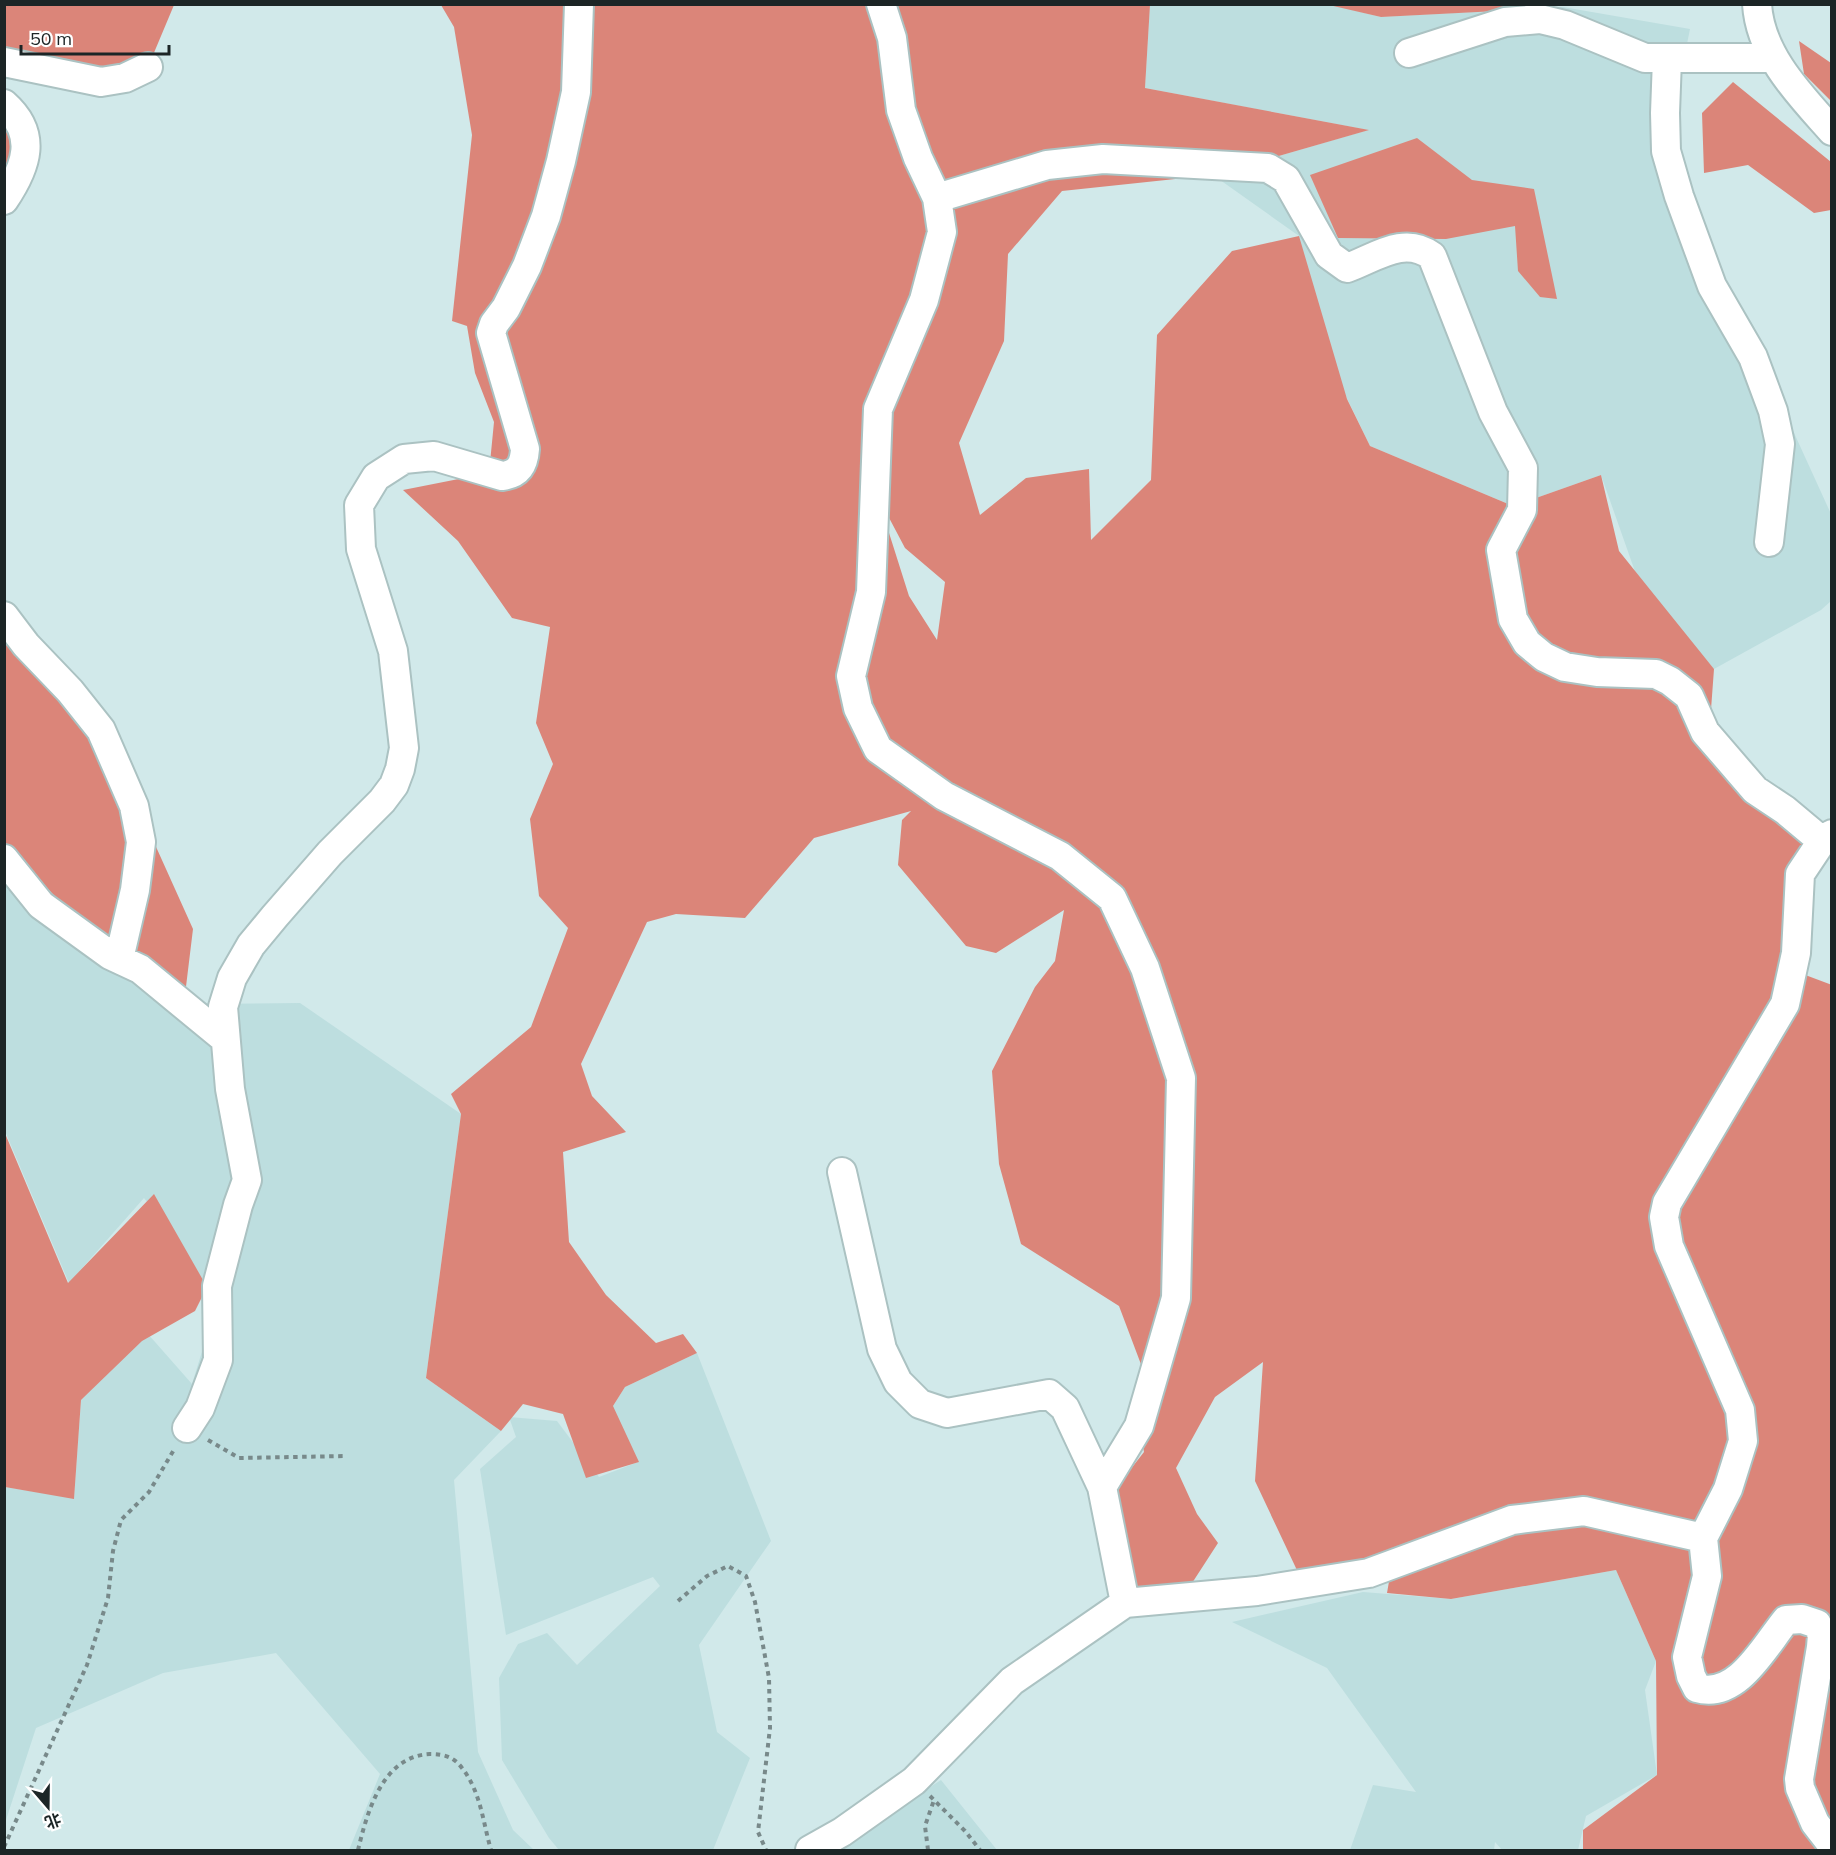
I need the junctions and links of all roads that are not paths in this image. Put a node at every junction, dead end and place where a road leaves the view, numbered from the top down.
1 (579, 4) edge
2 (880, 4) edge
3 (1757, 4) edge
4 (1409, 53) dead end
5 (1773, 58) junction
6 (1667, 59) junction
7 (4, 62) edge
8 (148, 67) dead end
9 (4, 104) edge
10 (1832, 131) edge
11 (937, 198) junction
12 (4, 200) edge
13 (1769, 542) dead end
14 (4, 616) edge
15 (1827, 837) edge
16 (4, 859) edge
17 (119, 959) junction
18 (225, 1039) junction
19 (842, 1173) dead end
20 (187, 1428) road end
21 (1102, 1487) junction
22 (1703, 1538) junction
23 (1125, 1602) junction
24 (1832, 1845) edge
25 (810, 1851) edge

1 - 18 street
2 - 11 street
3 - 5 street
4 - 6 street
5 - 6 street
5 - 10 street
6 - 13 street
7 - 8 street
9 - 12 street
11 - 15 street
11 - 21 street
14 - 17 street
15 - 22 street
16 - 17 street
17 - 18 street
18 - 20 street
19 - 21 street
21 - 23 street
22 - 23 street
22 - 24 street
23 - 25 street

